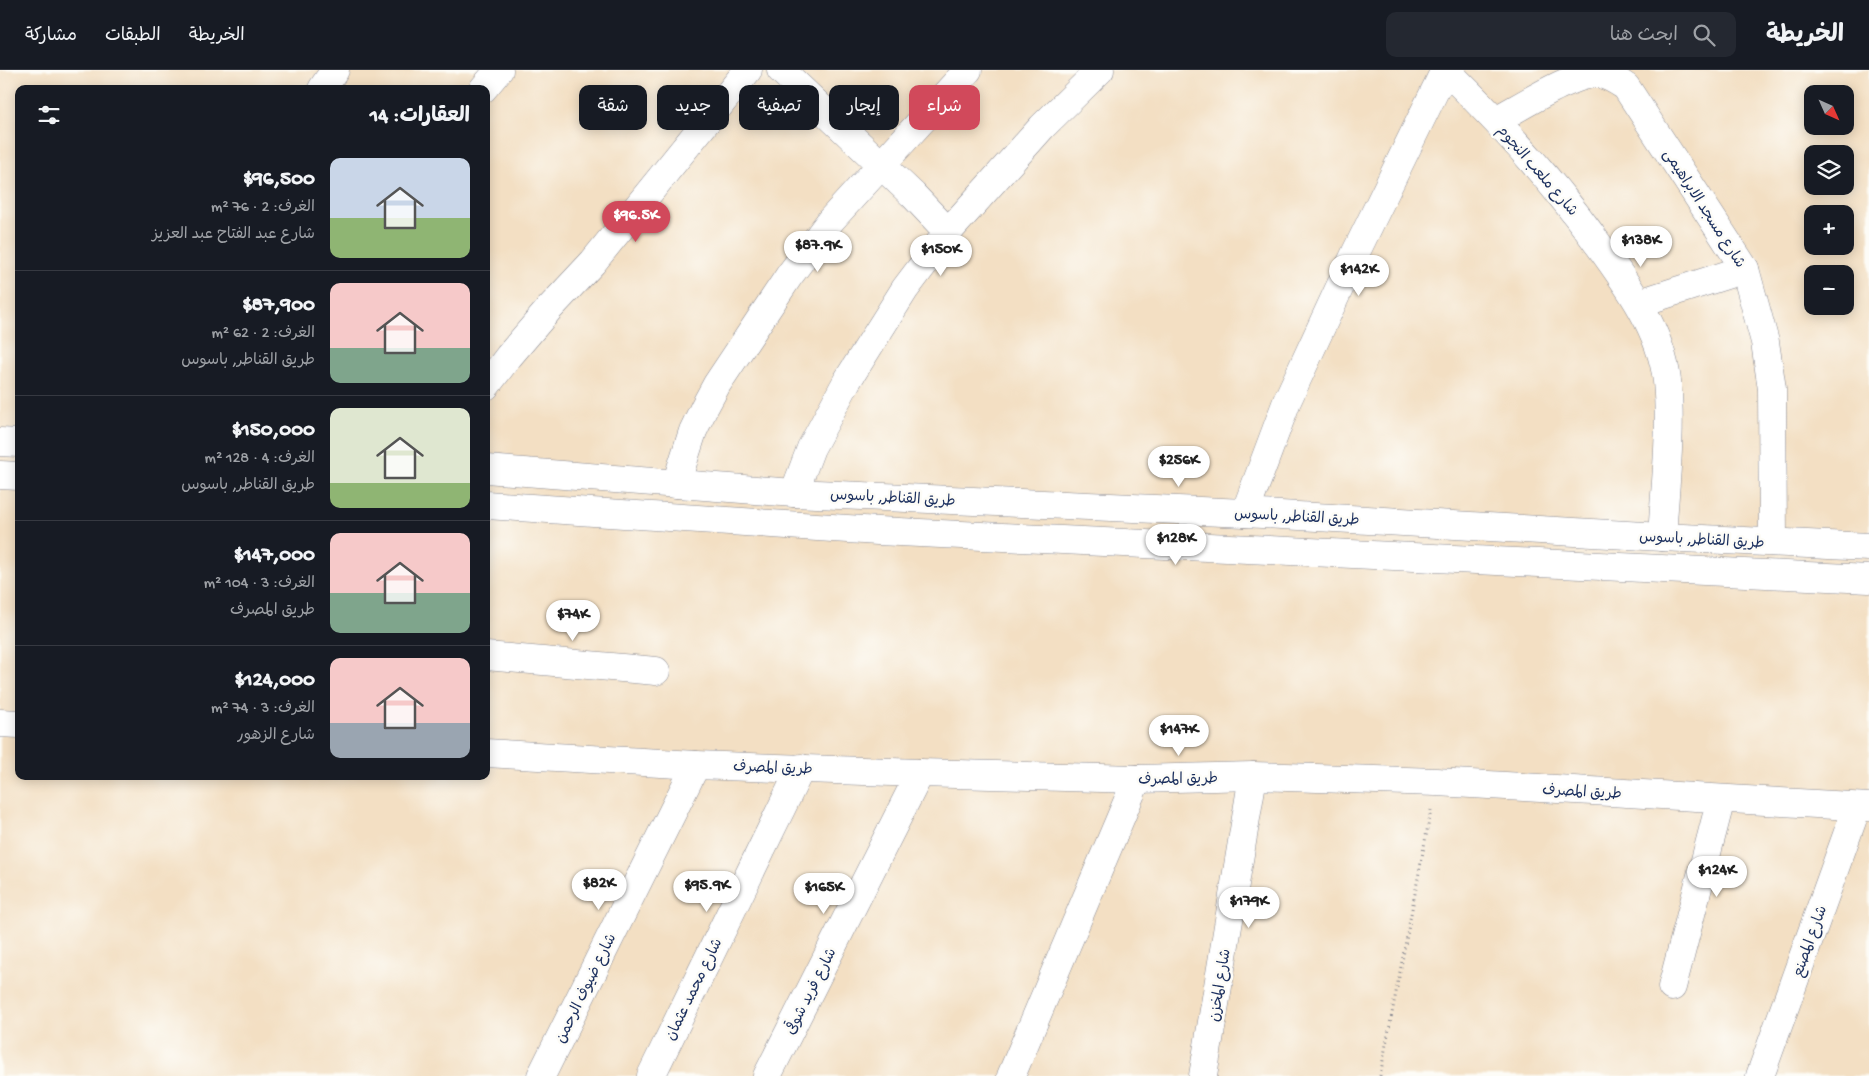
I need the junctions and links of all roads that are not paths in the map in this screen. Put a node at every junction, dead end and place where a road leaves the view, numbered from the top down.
1 (335, 70) edge
2 (499, 70) edge
3 (748, 70) edge
4 (781, 70) edge
5 (968, 70) edge
6 (1100, 70) edge
7 (1446, 70) edge
8 (325, 85) edge
9 (486, 85) edge
10 (1496, 120) junction
11 (880, 164) junction
12 (948, 232) junction
13 (1745, 269) junction
14 (1639, 302) junction
15 (490, 381) edge
16 (0, 442) edge
17 (15, 443) edge
18 (490, 469) edge
19 (0, 475) edge
20 (15, 476) edge
21 (676, 484) junction
22 (794, 493) junction
23 (490, 505) edge
24 (1245, 513) junction
25 (1662, 537) junction
26 (1772, 542) junction
27 (1869, 547) edge
28 (1869, 579) edge
29 (490, 656) edge
30 (656, 671) dead end
31 (0, 723) edge
32 (15, 724) edge
33 (490, 752) edge
34 (696, 765) junction
35 (801, 768) junction
36 (920, 773) junction
37 (1253, 776) junction
38 (1138, 779) junction
39 (1721, 799) junction
40 (1863, 807) edge
41 (1672, 987) dead end
42 (541, 1076) edge
43 (651, 1076) edge
44 (767, 1076) edge
45 (1011, 1076) edge
46 (1203, 1076) edge
47 (1760, 1076) edge

1 - 8 street
2 - 9 street
3 - 15 street
4 - 11 street
5 - 11 street
6 - 12 street
7 - 10 street, شارع ملعب النجوم
7 - 24 street
10 - 13 street, شارع مسجد الابراهيمى
10 - 14 street, شارع ملعب النجوم
11 - 12 street
11 - 21 street
12 - 22 street
13 - 14 street
13 - 26 street, شارع مسجد الابراهيمى
14 - 25 street, شارع ملعب النجوم
16 - 17 street
18 - 21 street, طريق القناطر, باسوس
19 - 20 street
21 - 22 street, طريق القناطر, باسوس
22 - 24 street, طريق القناطر, باسوس
23 - 28 street
24 - 25 street, طريق القناطر, باسوس
25 - 26 street, طريق القناطر, باسوس
26 - 27 street, طريق القناطر, باسوس
29 - 30 street
31 - 32 street
33 - 34 street, طريق المصرف
34 - 35 street, طريق المصرف
34 - 42 street, شارع ضيوف الرحمن
35 - 36 street, طريق المصرف
35 - 43 street, شارع محمد عثمان
36 - 38 street, طريق المصرف
36 - 44 street, شارع فريد شوقى
37 - 38 street, طريق المصرف
37 - 39 street, طريق المصرف
37 - 46 street, شارع المخزن
38 - 45 street
39 - 40 street, طريق المصرف
39 - 41 street
40 - 47 street, شارع المصنع

